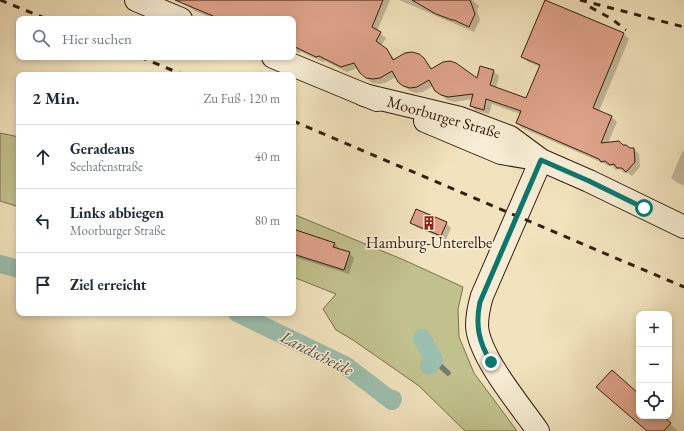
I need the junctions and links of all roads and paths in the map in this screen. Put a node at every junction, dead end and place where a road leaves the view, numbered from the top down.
1 (136, 0) edge
2 (174, 16) edge
3 (280, 60) edge
4 (541, 160) junction
5 (684, 227) edge
6 (538, 431) edge

1 - 2 main road
3 - 4 main road, Moorburger Straße
4 - 5 main road, Moorburger Straße
4 - 6 main road

